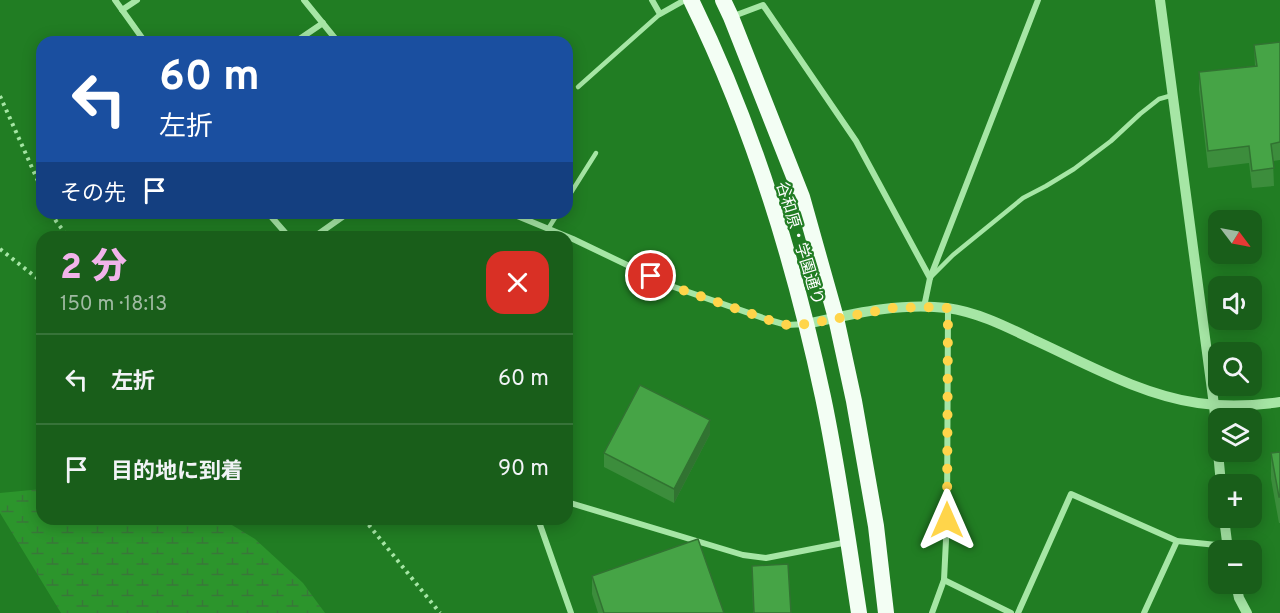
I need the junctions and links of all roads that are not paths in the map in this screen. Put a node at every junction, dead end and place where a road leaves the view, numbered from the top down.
1 (115, 0) edge
2 (137, 0) edge
3 (304, 0) edge
4 (652, 0) edge
5 (685, 0) edge
6 (691, 0) edge
7 (723, 0) edge
8 (1038, 0) edge
9 (1161, 0) edge
10 (122, 10) junction
11 (660, 14) junction
12 (731, 17) junction
13 (322, 23) junction
14 (141, 36) edge
15 (304, 36) edge
16 (333, 36) edge
17 (578, 87) dead end
18 (1173, 94) junction
19 (596, 153) dead end
20 (573, 189) edge
21 (273, 219) edge
22 (340, 219) edge
23 (524, 219) edge
24 (554, 219) edge
25 (548, 229) junction
26 (284, 231) edge
27 (322, 231) edge
28 (553, 231) edge
29 (573, 239) edge
30 (930, 278) junction
31 (924, 307) junction
32 (948, 308) junction
33 (836, 318) junction
34 (807, 324) junction
35 (1280, 402) edge
36 (1214, 405) junction
37 (1214, 408) edge
38 (573, 504) edge
39 (540, 525) edge
40 (1177, 541) junction
41 (848, 542) junction
42 (1208, 545) edge
43 (944, 580) junction
44 (1238, 594) edge
45 (571, 613) edge
46 (860, 613) edge
47 (886, 613) edge
48 (932, 613) edge
49 (1011, 613) edge
50 (1018, 613) edge
51 (1144, 613) edge
52 (1247, 613) edge

1 - 10 street
2 - 10 street
3 - 13 street
4 - 11 street
5 - 11 street
6 - 34 highway, 谷和原・学園通り
7 - 12 highway, 谷和原・学園通り
8 - 30 street
9 - 18 street
10 - 14 street
11 - 17 lane
12 - 30 street
12 - 33 highway, 谷和原・学園通り
13 - 15 street
13 - 16 street
18 - 30 lane
18 - 36 street
19 - 20 lane
21 - 26 street
22 - 27 street
23 - 25 street
24 - 25 lane
25 - 28 street
29 - 34 street
30 - 31 street
31 - 32 street
31 - 33 street
32 - 36 street
32 - 43 street
33 - 34 street
33 - 47 highway, 谷和原・学園通り
34 - 41 highway, 谷和原・学園通り
35 - 36 street
36 - 37 street
38 - 41 street
39 - 45 street
40 - 42 street
40 - 50 street
40 - 51 street
41 - 46 highway, 谷和原・学園通り
43 - 48 street
43 - 49 street
44 - 52 street

